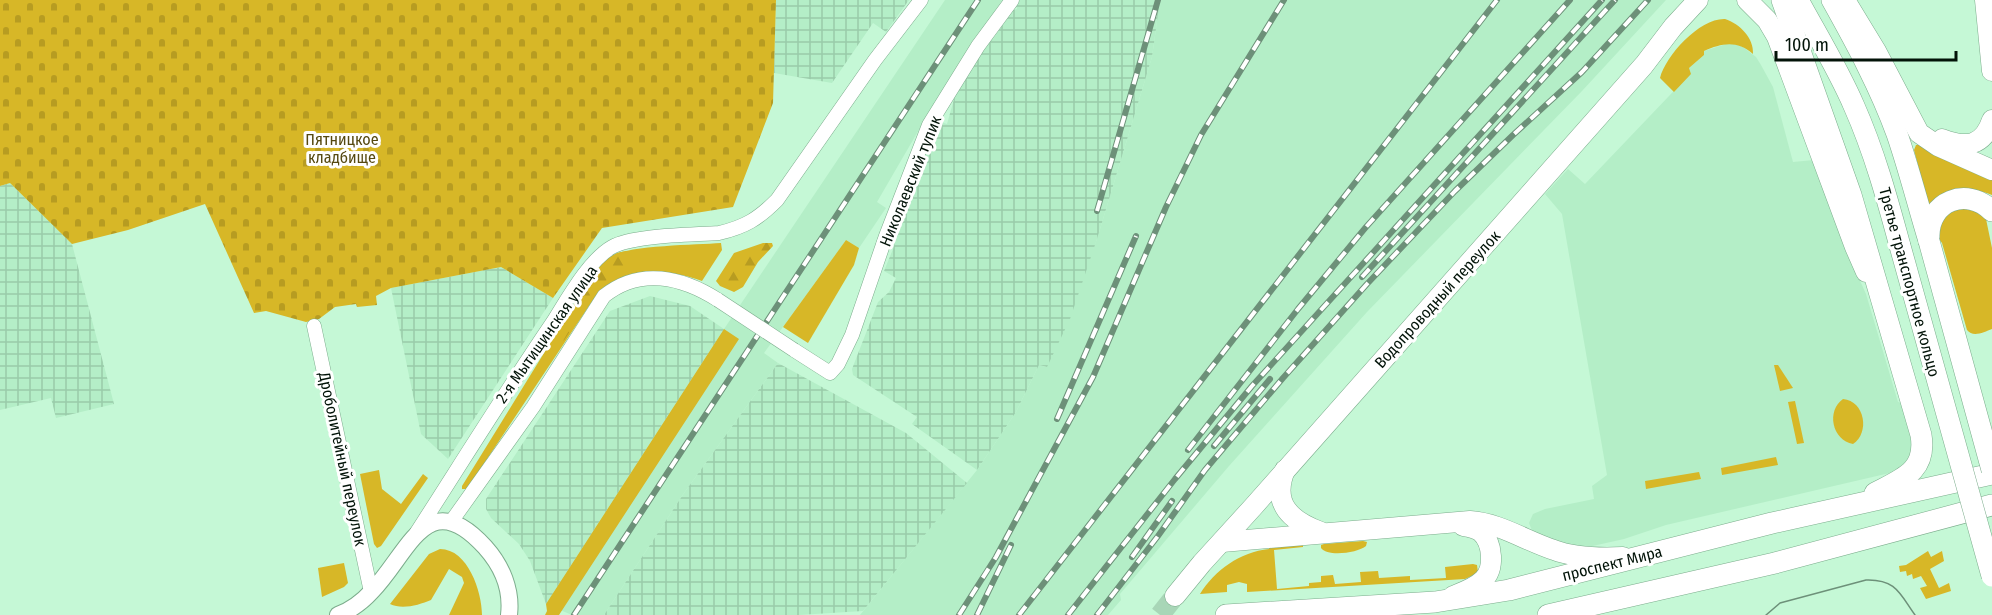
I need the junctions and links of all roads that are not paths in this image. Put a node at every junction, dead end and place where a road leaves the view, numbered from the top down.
1 (921, 0) edge
2 (1012, 0) edge
3 (1698, 0) edge
4 (1746, 0) edge
5 (1782, 0) edge
6 (1797, 0) edge
7 (1832, 0) edge
8 (1845, 0) edge
9 (1986, 0) edge
10 (1992, 71) edge
11 (1898, 92) junction
12 (1992, 120) edge
13 (1992, 170) edge
14 (1992, 211) edge
15 (1929, 241) junction
16 (1884, 307) junction
17 (314, 326) dead end
18 (1992, 461) edge
19 (1285, 469) junction
20 (1992, 472) edge
21 (1954, 482) junction
22 (1853, 504) junction
23 (1992, 505) edge
24 (451, 522) junction
25 (1439, 524) junction
26 (417, 532) junction
27 (1324, 533) junction
28 (1222, 542) junction
29 (1649, 554) junction
30 (1992, 576) edge
31 (371, 592) junction
32 (1175, 596) tunnel mouth
33 (1435, 602) junction
34 (339, 615) edge
35 (509, 615) edge
36 (1226, 615) edge
37 (1548, 615) edge

1 - 26 street, 2-я Мытищинская улица
2 - 24 street, Николаевский тупик, bridge
3 - 19 main road, Водопроводный переулок
4 - 16 main road
5 - 16 main road
6 - 30 main road, Третье транспортное кольцо, bridge
7 - 15 main road, Третье транспортное кольцо
8 - 11 main road
9 - 10 main road
11 - 12 main road
11 - 13 main road
14 - 15 main road
15 - 20 main road, Третье транспортное кольцо, bridge
16 - 22 main road
17 - 31 street, Дроболитейный переулок
18 - 21 main road
19 - 27 main road
19 - 28 main road, Водопроводный переулок
20 - 21 main road, проспект Мира
21 - 22 main road, проспект Мира
22 - 29 main road, проспект Мира
23 - 37 main road
24 - 26 street
24 - 35 street
25 - 27 main road
25 - 29 main road
25 - 33 main road
26 - 31 street, 2-я Мытищинская улица
27 - 28 main road
28 - 32 main road, Водопроводный переулок
29 - 33 main road, проспект Мира
31 - 34 street, 2-я Мытищинская улица
33 - 36 main road, проспект Мира

